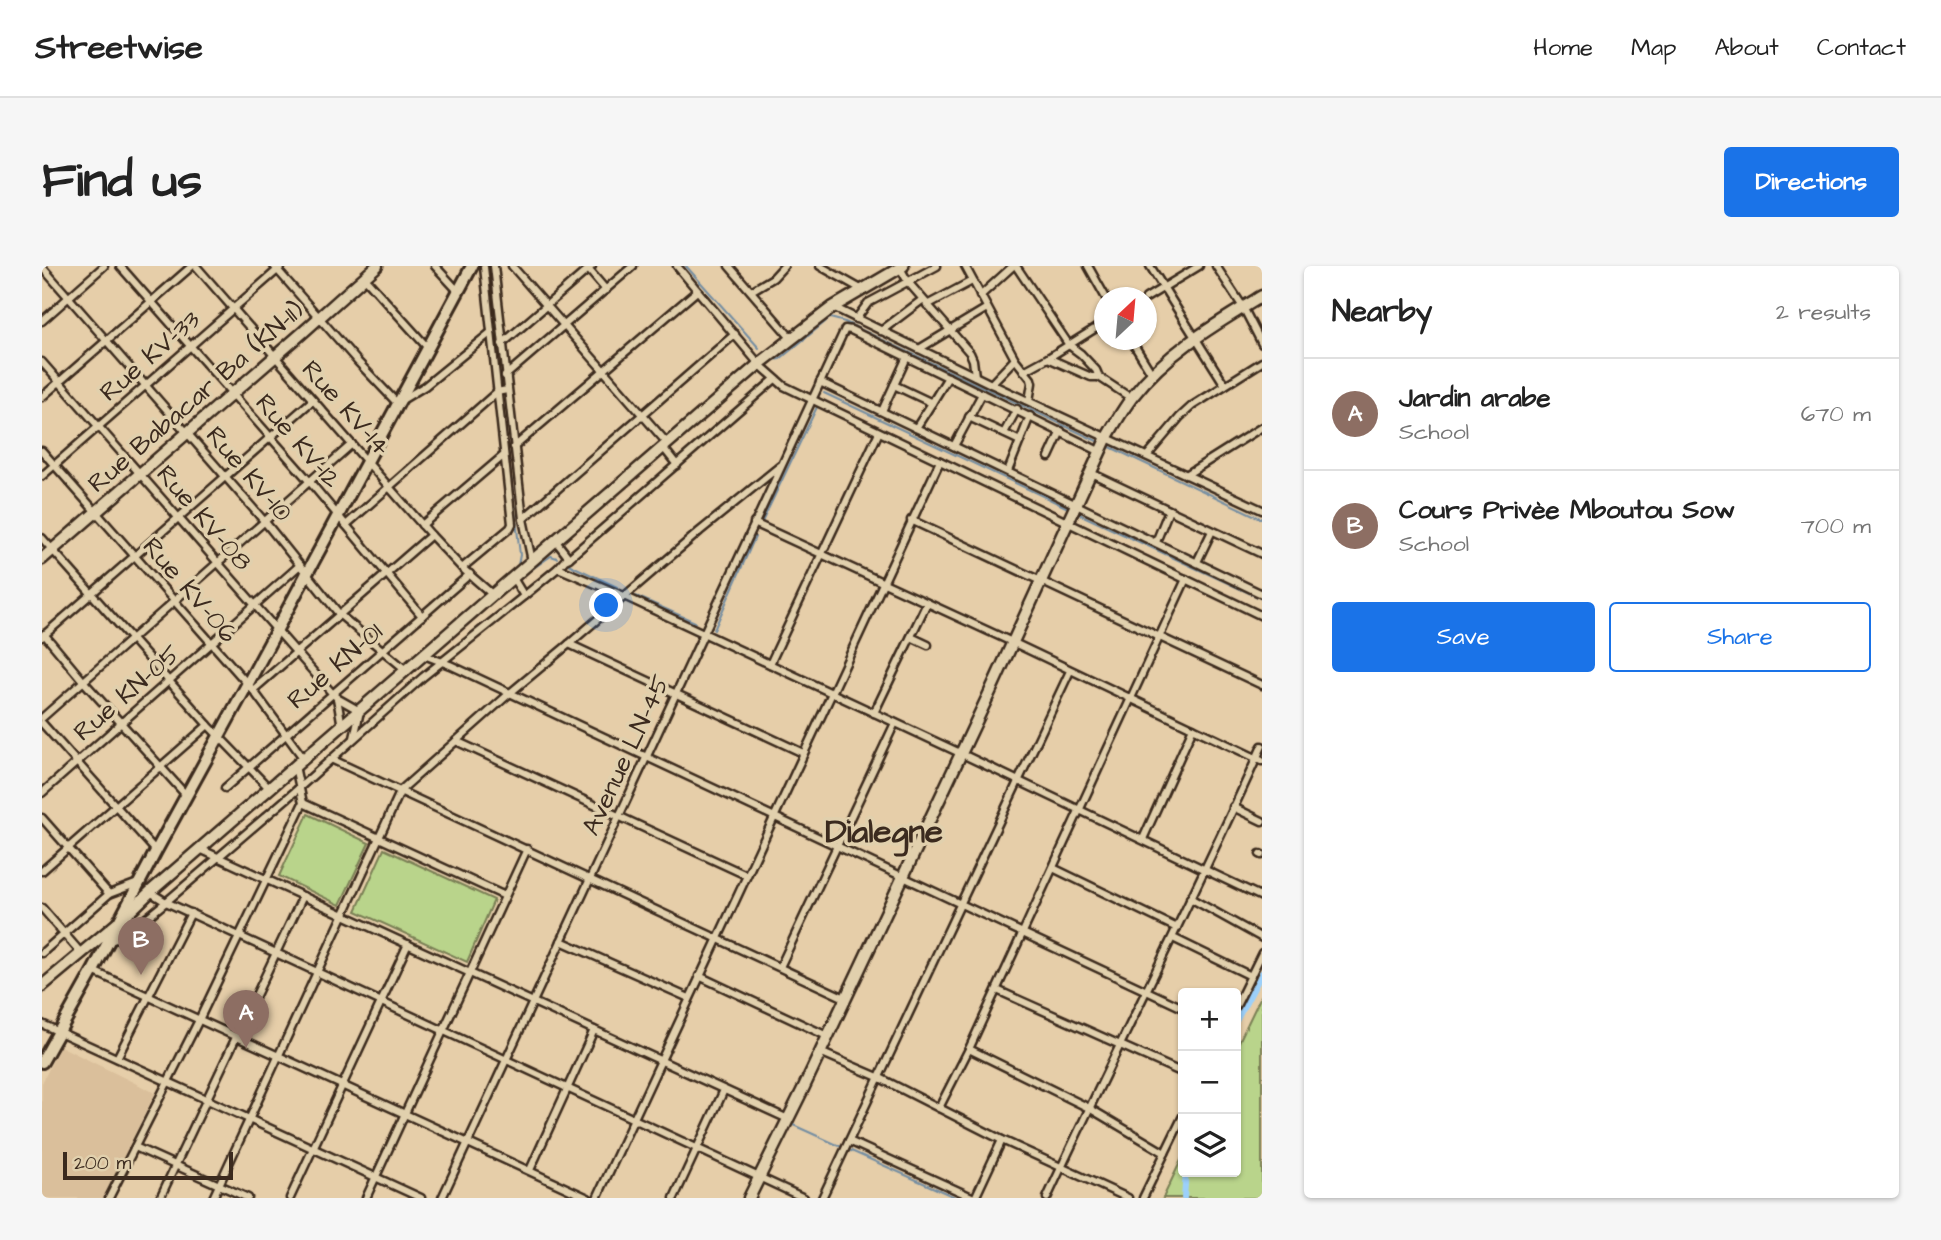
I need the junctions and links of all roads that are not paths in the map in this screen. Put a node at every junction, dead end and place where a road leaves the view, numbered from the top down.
1 (104, 266) edge
2 (120, 266) edge
3 (194, 266) edge
4 (377, 266) edge
5 (435, 266) edge
6 (472, 266) edge
7 (493, 266) edge
8 (512, 266) edge
9 (634, 266) edge
10 (677, 266) edge
11 (729, 266) edge
12 (783, 266) edge
13 (820, 266) edge
14 (900, 266) edge
15 (937, 266) edge
16 (965, 266) edge
17 (1015, 266) edge
18 (1088, 266) edge
19 (1150, 266) edge
20 (1199, 266) edge
21 (1216, 266) edge
22 (42, 267) edge
23 (278, 267) edge
24 (485, 267) edge
25 (590, 267) edge
26 (364, 278) junction
27 (972, 281) junction
28 (908, 282) junction
29 (1100, 287) edge
30 (1163, 288) junction
31 (861, 289) junction
32 (458, 290) junction
33 (606, 290) junction
34 (697, 291) junction
35 (751, 291) junction
36 (1157, 292) edge
37 (980, 296) junction
38 (1262, 296) edge
39 (68, 298) junction
40 (151, 302) junction
41 (925, 302) junction
42 (547, 305) junction
43 (833, 307) junction
44 (1243, 307) junction
45 (987, 308) junction
46 (233, 309) junction
47 (319, 318) junction
48 (856, 319) junction
49 (42, 321) edge
50 (565, 325) junction
51 (1094, 329) edge
52 (951, 330) junction
53 (881, 331) junction
54 (490, 333) junction
55 (735, 334) junction
56 (791, 338) junction
57 (1194, 339) junction
58 (106, 341) junction
59 (502, 344) junction
60 (1262, 344) edge
61 (1069, 345) junction
62 (190, 346) junction
63 (428, 348) junction
64 (919, 349) junction
65 (1137, 350) edge
66 (275, 357) junction
67 (907, 357) junction
68 (1048, 358) junction
69 (1015, 359) junction
70 (42, 362) edge
71 (1262, 362) edge
72 (759, 363) junction
73 (604, 371) junction
74 (1024, 371) junction
75 (1152, 374) junction
76 (505, 376) junction
77 (975, 376) junction
78 (948, 377) junction
79 (1099, 377) junction
80 (775, 379) junction
81 (59, 382) junction
82 (820, 382) junction
83 (990, 384) junction
84 (894, 385) junction
85 (1225, 385) junction
86 (146, 386) junction
87 (502, 391) junction
88 (232, 394) junction
89 (982, 394) junction
90 (42, 397) edge
91 (1131, 398) junction
92 (313, 400) junction
93 (812, 400) junction
94 (1029, 401) junction
95 (397, 403) junction
96 (932, 403) junction
97 (504, 409) junction
98 (1017, 410) junction
99 (882, 411) junction
100 (642, 414) junction
101 (1030, 416) junction
102 (969, 417) junction
103 (1262, 426) edge
104 (98, 427) junction
105 (916, 428) junction
106 (1061, 431) junction
107 (187, 432) junction
108 (879, 432) junction
109 (1004, 433) junction
110 (271, 438) junction
111 (1020, 441) junction
112 (352, 444) junction
113 (665, 444) junction
114 (1104, 444) junction
115 (954, 446) junction
116 (514, 447) junction
117 (42, 451) edge
118 (503, 456) junction
119 (1147, 456) junction
120 (1049, 457) dead end
121 (367, 461) junction
122 (940, 461) junction
123 (782, 464) junction
124 (55, 465) junction
125 (677, 465) junction
126 (1008, 471) junction
127 (1091, 473) junction
128 (139, 474) junction
129 (1186, 475) junction
130 (42, 476) edge
131 (226, 477) junction
132 (310, 482) junction
133 (391, 488) junction
134 (1076, 504) junction
135 (1169, 510) junction
136 (1262, 510) edge
137 (96, 512) junction
138 (337, 515) junction
139 (178, 518) junction
140 (523, 519) junction
141 (911, 520) junction
142 (265, 522) junction
143 (1068, 522) junction
144 (754, 523) junction
145 (346, 525) junction
146 (422, 525) junction
147 (1212, 531) junction
148 (431, 535) junction
149 (42, 538) edge
150 (555, 540) junction
151 (1156, 542) junction
152 (52, 550) junction
153 (1262, 554) edge
154 (821, 555) junction
155 (135, 556) junction
156 (569, 558) junction
157 (42, 559) edge
158 (1196, 562) junction
159 (218, 564) junction
160 (462, 568) junction
161 (558, 568) junction
162 (304, 569) junction
163 (522, 569) junction
164 (470, 574) junction
165 (386, 575) junction
166 (1186, 579) junction
167 (1041, 581) junction
168 (882, 583) junction
169 (92, 594) junction
170 (1262, 594) edge
171 (493, 595) junction
172 (524, 596) junction
173 (624, 596) junction
174 (175, 602) junction
175 (927, 603) junction
176 (255, 606) junction
177 (340, 615) junction
178 (422, 616) junction
179 (1262, 616) edge
180 (276, 631) junction
181 (704, 634) junction
182 (43, 635) edge
183 (1160, 636) junction
184 (911, 637) junction
185 (133, 640) junction
186 (1012, 642) junction
187 (211, 644) junction
188 (569, 644) junction
189 (928, 645) dead end
190 (381, 651) junction
191 (296, 653) junction
192 (424, 655) junction
193 (443, 662) junction
194 (769, 664) junction
195 (406, 670) junction
196 (1070, 671) junction
197 (169, 681) junction
198 (84, 682) junction
199 (1262, 685) edge
200 (250, 687) junction
201 (510, 693) junction
202 (831, 693) junction
203 (676, 694) junction
204 (335, 696) junction
205 (1131, 699) junction
206 (360, 711) junction
207 (874, 713) junction
208 (42, 720) edge
209 (121, 723) junction
210 (895, 723) junction
211 (208, 725) junction
212 (342, 727) junction
213 (1193, 728) junction
214 (219, 734) junction
215 (285, 735) junction
216 (354, 739) junction
217 (456, 741) junction
218 (1262, 746) edge
219 (803, 753) junction
220 (960, 753) junction
221 (646, 757) junction
222 (304, 759) junction
223 (331, 759) junction
224 (1259, 759) edge
225 (77, 762) junction
226 (295, 766) junction
227 (160, 767) junction
228 (248, 767) junction
229 (1018, 781) junction
230 (225, 788) dead end
231 (299, 788) junction
232 (270, 789) junction
233 (401, 790) junction
234 (42, 793) edge
235 (186, 795) junction
236 (303, 803) junction
237 (116, 806) junction
238 (1233, 807) junction
239 (1080, 810) junction
240 (773, 816) junction
241 (618, 817) junction
242 (42, 818) edge
243 (1262, 821) edge
244 (379, 838) junction
245 (1143, 839) junction
246 (837, 846) junction
247 (68, 848) junction
248 (200, 849) junction
249 (527, 849) junction
250 (156, 851) junction
251 (218, 857) junction
252 (1053, 868) junction
253 (1206, 869) junction
254 (42, 871) edge
255 (746, 875) junction
256 (902, 877) junction
257 (266, 879) junction
258 (590, 879) junction
259 (139, 882) junction
260 (150, 892) junction
261 (109, 894) junction
262 (303, 896) junction
263 (505, 896) junction
264 (1262, 897) edge
265 (1190, 898) junction
266 (166, 902) junction
267 (961, 904) junction
268 (42, 908) edge
269 (191, 913) junction
270 (344, 915) junction
271 (120, 921) junction
272 (1177, 929) junction
273 (64, 933) junction
274 (1023, 933) junction
275 (239, 936) junction
276 (717, 938) junction
277 (1172, 938) junction
278 (1262, 938) edge
279 (561, 941) junction
280 (108, 942) junction
281 (408, 944) junction
282 (42, 953) edge
283 (81, 953) junction
284 (276, 953) junction
285 (1262, 953) edge
286 (780, 967) junction
287 (93, 971) junction
288 (317, 972) junction
289 (470, 973) junction
290 (699, 976) junction
291 (1251, 976) junction
292 (42, 986) edge
293 (997, 990) junction
294 (1145, 990) junction
295 (1241, 996) edge
296 (149, 997) junction
297 (689, 998) junction
298 (845, 998) junction
299 (381, 1002) junction
300 (533, 1002) junction
301 (1178, 1006) edge
302 (199, 1020) junction
303 (42, 1024) edge
304 (443, 1030) junction
305 (594, 1030) junction
306 (58, 1031) junction
307 (236, 1037) junction
308 (827, 1037) junction
309 (1119, 1045) junction
310 (970, 1049) junction
311 (820, 1052) junction
312 (279, 1056) junction
313 (117, 1058) junction
314 (506, 1060) junction
315 (662, 1061) junction
316 (42, 1062) edge
317 (1178, 1071) edge
318 (878, 1077) junction
319 (167, 1082) junction
320 (342, 1085) junction
321 (568, 1088) junction
322 (724, 1090) junction
323 (206, 1099) junction
324 (939, 1108) junction
325 (1088, 1108) junction
326 (404, 1114) junction
327 (250, 1119) junction
328 (634, 1119) junction
329 (788, 1119) junction
330 (1178, 1126) edge
331 (1002, 1140) junction
332 (849, 1142) junction
333 (467, 1143) junction
334 (135, 1147) junction
335 (313, 1149) junction
336 (697, 1149) junction
337 (1165, 1153) junction
338 (176, 1165) junction
339 (1061, 1167) junction
340 (530, 1170) junction
341 (376, 1177) junction
342 (759, 1177) junction
343 (219, 1185) junction
344 (109, 1198) edge
345 (160, 1198) edge
346 (214, 1198) edge
347 (248, 1198) edge
348 (290, 1198) edge
349 (366, 1198) edge
350 (421, 1198) edge
351 (442, 1198) edge
352 (588, 1198) edge
353 (597, 1198) edge
354 (674, 1198) edge
355 (749, 1198) edge
356 (804, 1198) edge
357 (822, 1198) edge
358 (974, 1198) edge
359 (1046, 1198) edge
360 (1128, 1198) edge
361 (1143, 1198) edge

1 - 39 street
2 - 40 street, Rue KV-12
3 - 40 street
3 - 46 street, Rue KV-14
4 - 26 street, Rue Babacar Ba (KN-11)
5 - 32 street
6 - 24 street
6 - 32 main road
7 - 24 street
7 - 59 street
8 - 42 street
9 - 33 street
10 - 34 street
11 - 35 street
12 - 35 street
13 - 31 street
14 - 28 street
14 - 31 street
15 - 28 street
16 - 27 street
17 - 37 street
17 - 61 street
18 - 29 street
19 - 30 street
20 - 30 street
21 - 44 street
22 - 39 street, Rue KV-10
23 - 46 street, Rue KV-33
23 - 47 street
24 - 54 street
25 - 33 street
25 - 42 street
26 - 47 street, Rue Babacar Ba (KN-11)
26 - 63 street
27 - 37 street
27 - 41 street
28 - 41 street
28 - 48 street
30 - 36 street
30 - 57 street
31 - 43 street
32 - 63 main road
33 - 50 street
34 - 55 street
34 - 73 street
35 - 56 street
37 - 45 street
38 - 44 street
39 - 49 street
39 - 58 street, Rue KV-10
40 - 58 street
40 - 62 street, Rue KV-12
41 - 52 street
41 - 53 street
42 - 50 street
42 - 59 street
43 - 48 street
43 - 56 street
44 - 57 street
44 - 60 street
45 - 52 street
45 - 69 street
46 - 62 street, Rue KV-33
46 - 66 street, Rue KV-14
47 - 66 street, Rue Babacar Ba (KN-11)
47 - 95 street
48 - 53 street
50 - 73 street
50 - 76 street
51 - 61 street
52 - 64 street
52 - 77 street
53 - 64 street
54 - 87 street
54 - 95 street
55 - 72 street
55 - 100 street
56 - 72 street
57 - 75 street
57 - 85 street
58 - 81 street
58 - 86 street, Rue KV-10
59 - 76 street
61 - 68 street
61 - 79 street
62 - 86 street, Rue KV-33
62 - 88 street, Rue KV-12
63 - 95 main road
64 - 77 street
65 - 75 street
66 - 88 street, Rue Babacar Ba (KN-11)
66 - 92 street, Rue KV-14
67 - 78 street
67 - 82 street, Avenue LN-45
67 - 84 street
68 - 74 street
68 - 79 street
69 - 74 street
69 - 83 street
70 - 81 street, Rue KV-08
71 - 85 street
72 - 80 street
72 - 113 street
73 - 100 street
73 - 116 street
74 - 94 street
75 - 91 street
76 - 87 street
77 - 83 street
78 - 89 street
78 - 96 street
79 - 91 street
80 - 93 street
80 - 125 street
81 - 90 street
81 - 104 street, Rue KV-08
82 - 93 street, Avenue LN-45
82 - 99 street
83 - 94 street
84 - 96 street
84 - 99 street
85 - 119 street
86 - 104 street, Rue KV-33
86 - 107 street, Rue KV-10
87 - 97 street
87 - 97 street
87 - 133 street
88 - 107 street, Rue Babacar Ba (KN-11)
88 - 110 street, Rue KV-12
89 - 98 street
89 - 102 street
91 - 114 street
92 - 110 street
92 - 112 street, Rue KV-14
93 - 108 street
93 - 123 street, Avenue LN-45
94 - 114 street
95 - 121 main road
96 - 105 street
97 - 116 street
97 - 118 street
98 - 101 street
98 - 109 street
99 - 105 street
100 - 113 street
100 - 140 street
101 - 106 street
101 - 111 street
102 - 109 street
102 - 115 street
103 - 129 street
104 - 124 street, Rue KV-33
104 - 128 street, Rue KV-08
105 - 115 street
106 - 114 street
106 - 120 street
107 - 128 street, Rue Babacar Ba (KN-11)
107 - 131 street, Rue KV-10
108 - 122 street
108 - 154 street
109 - 111 street
110 - 131 street
110 - 132 street, Rue KV-12
111 - 126 street
112 - 121 street, Rue KV-14
112 - 132 street
113 - 125 street
113 - 150 street
114 - 119 street
114 - 127 street
115 - 126 street
116 - 140 street
117 - 124 street, Rue KV-06
118 - 146 street
118 - 160 street
119 - 129 street
121 - 133 street, Rue KV-14
121 - 138 main road
122 - 141 street
122 - 143 street
123 - 144 street, Avenue LN-45
123 - 173 street
124 - 130 street, Rue KV-33
124 - 137 street, Rue KV-06
125 - 156 street
126 - 134 street
127 - 134 street
127 - 135 street
128 - 137 street, Rue Babacar Ba (KN-11)
128 - 139 street, Rue KV-08
129 - 136 street
131 - 139 street
131 - 142 street, Rue KV-10
132 - 138 street, Rue KV-12
132 - 142 street
133 - 145 street
133 - 146 street, Rue KV-14
134 - 143 street
134 - 151 street
135 - 147 street
135 - 151 street
137 - 152 street, Rue Babacar Ba (KN-11)
137 - 155 street, Rue KV-06
138 - 145 street, Rue KV-12
138 - 162 main road
139 - 155 street
139 - 159 street, Rue KV-08
140 - 163 street
141 - 167 street
141 - 168 street
142 - 159 street
142 - 162 street, Rue KV-10
143 - 166 street
143 - 167 street
144 - 154 street
144 - 181 street, Avenue LN-45
145 - 165 street, Rue KV-12
146 - 148 street, Rue KV-14
147 - 153 street
147 - 158 street
148 - 160 street, Rue KV-14
148 - 165 street
149 - 152 street
150 - 156 street
150 - 163 street
151 - 158 street
152 - 157 street, Rue Babacar Ba (KN-11)
152 - 169 street
154 - 168 street
154 - 194 street
155 - 169 street
155 - 174 street, Rue KV-06
156 - 161 street
158 - 170 street
159 - 174 street
159 - 176 street, Rue KV-08
160 - 164 street, Rue KV-14
161 - 172 street
161 - 173 street
162 - 176 street, Rue KN-05
162 - 177 street, Rue KV-10
162 - 180 main road
163 - 171 street
163 - 172 street
164 - 171 street, Rue KV-14
164 - 178 street, Rue KN-01
165 - 177 street
165 - 178 street, Rue KV-12
166 - 179 street
166 - 183 street
167 - 183 street
167 - 186 street
168 - 175 street
168 - 202 street
169 - 182 street
169 - 185 street
171 - 192 street
172 - 193 street
173 - 181 street
173 - 188 street
174 - 185 street
174 - 187 street, Rue KV-06
175 - 184 street
175 - 186 street
176 - 180 street, Rue KV-08
176 - 187 street, Rue KN-05
177 - 190 street, Rue KV-10
177 - 191 street
178 - 190 street, Rue KN-01
180 - 191 street, Rue KV-08
180 - 200 main road
181 - 194 street
181 - 203 street, Avenue LN-45
182 - 198 street
183 - 199 street
183 - 205 street
184 - 189 street
184 - 207 street
185 - 197 street
185 - 198 street
186 - 196 street
186 - 220 street
187 - 197 street, Rue KN-05
187 - 200 street, Rue KV-06
188 - 201 street
188 - 203 street
190 - 195 street, Rue KV-10
190 - 204 street, Rue KN-01
191 - 200 street
191 - 204 street, Rue KV-08
192 - 193 street
192 - 195 street
193 - 201 street
193 - 216 street
194 - 202 street
195 - 206 street
196 - 205 street
196 - 229 street
197 - 209 street, Rue KN-05
197 - 211 street
198 - 208 street
198 - 209 street
200 - 214 main road
200 - 215 street, Rue KV-06
201 - 217 street
201 - 221 street
202 - 207 street
202 - 219 street
203 - 219 street
203 - 221 street, Avenue LN-45
204 - 206 street
204 - 212 street
204 - 215 street, Rue KN-01
205 - 213 street
205 - 239 street
206 - 212 street
206 - 216 street
207 - 210 street
208 - 225 street
209 - 225 street, Rue KN-05
209 - 227 street
210 - 220 street
210 - 246 street
211 - 214 street
211 - 227 street
212 - 222 street
213 - 224 street
213 - 245 street
214 - 228 street
214 - 235 main road
215 - 222 street, Rue KV-06
215 - 228 street, Rue KN-01
216 - 223 street
217 - 233 street
217 - 241 street
218 - 224 street
219 - 240 street
220 - 229 street
220 - 256 street
221 - 240 street
221 - 241 street, Avenue LN-45
222 - 226 street
223 - 231 street
223 - 233 street
224 - 238 street
225 - 234 street, Rue KN-05
225 - 237 street
226 - 231 street
226 - 232 street
227 - 235 street
227 - 237 street
228 - 230 street, Rue KN-01
228 - 232 street
229 - 239 street
229 - 267 street
231 - 236 street
231 - 251 street
232 - 248 street
233 - 244 street
233 - 249 street
235 - 250 main road
236 - 244 street
236 - 257 street
237 - 247 street
237 - 250 street
238 - 243 street
238 - 253 street
239 - 245 street
239 - 252 street
240 - 246 street
240 - 255 street
241 - 255 street
241 - 258 street, Avenue LN-45
242 - 247 street
244 - 263 street
244 - 270 street
245 - 253 street
246 - 256 street
246 - 286 street
247 - 254 street
247 - 261 street
248 - 251 street
248 - 260 street
249 - 258 street
249 - 263 street
250 - 259 main road
251 - 257 street
251 - 266 street
252 - 272 street
252 - 274 street
253 - 264 street
253 - 265 street
255 - 276 street
256 - 267 street
256 - 298 street
257 - 262 street
257 - 275 street
258 - 276 street
258 - 279 street, Avenue LN-45
259 - 261 street
259 - 271 main road
260 - 266 street
260 - 271 street
261 - 273 street
262 - 270 street
262 - 284 street
263 - 289 street
265 - 272 street
265 - 278 street
266 - 269 street
266 - 280 street
267 - 274 street
267 - 318 street
268 - 273 street
269 - 275 street
269 - 296 street
270 - 281 street
270 - 288 street
271 - 280 main road
271 - 283 street
272 - 277 street
273 - 282 street
273 - 283 street
274 - 293 street
274 - 294 street
275 - 284 street
275 - 302 street
276 - 286 street
276 - 290 street
277 - 291 street
277 - 294 street
279 - 297 street
279 - 300 street, Avenue LN-45
280 - 287 main road
281 - 289 street
281 - 299 street
283 - 292 street
284 - 288 street
284 - 307 street
285 - 291 street
286 - 298 street
287 - 296 street
287 - 306 main road
288 - 299 street
288 - 312 street
289 - 300 street
289 - 304 street
290 - 297 street
290 - 308 street
291 - 295 street
293 - 309 street
293 - 310 street
294 - 301 street
294 - 309 street
296 - 302 street
296 - 313 street
297 - 315 street
298 - 308 street
299 - 304 street
299 - 320 street
300 - 305 street
300 - 314 street, Avenue LN-45
302 - 307 street
302 - 319 street
303 - 306 street
304 - 314 street
304 - 326 street
305 - 315 street
305 - 321 street
306 - 313 street
306 - 316 main road
307 - 312 street
307 - 323 street
308 - 311 street
309 - 317 street
309 - 325 street
310 - 324 street
310 - 325 street
311 - 318 street
311 - 329 street
312 - 320 street
312 - 327 street
313 - 319 street
314 - 321 street
314 - 333 street, Avenue LN-45
315 - 322 street
315 - 328 street
318 - 324 street
318 - 332 street
319 - 323 street
319 - 334 street
320 - 326 street
320 - 335 street
321 - 328 street
321 - 340 street
322 - 329 street
322 - 336 street
323 - 327 street
323 - 338 street
324 - 331 street
325 - 337 street
325 - 339 street
326 - 333 street
326 - 341 street
327 - 335 street
327 - 343 street
328 - 336 street
328 - 353 street
329 - 342 street
330 - 337 street
331 - 339 street
331 - 358 street
332 - 357 street
332 - 358 street
333 - 340 street
333 - 351 street, Avenue LN-45
334 - 338 street
334 - 344 street
335 - 341 street
335 - 348 street
336 - 342 street
336 - 354 street
337 - 361 street
338 - 343 street
338 - 345 street
339 - 359 street
339 - 360 street
340 - 352 street
341 - 349 street
341 - 350 street
342 - 355 street
342 - 356 street
343 - 346 street
343 - 347 street

